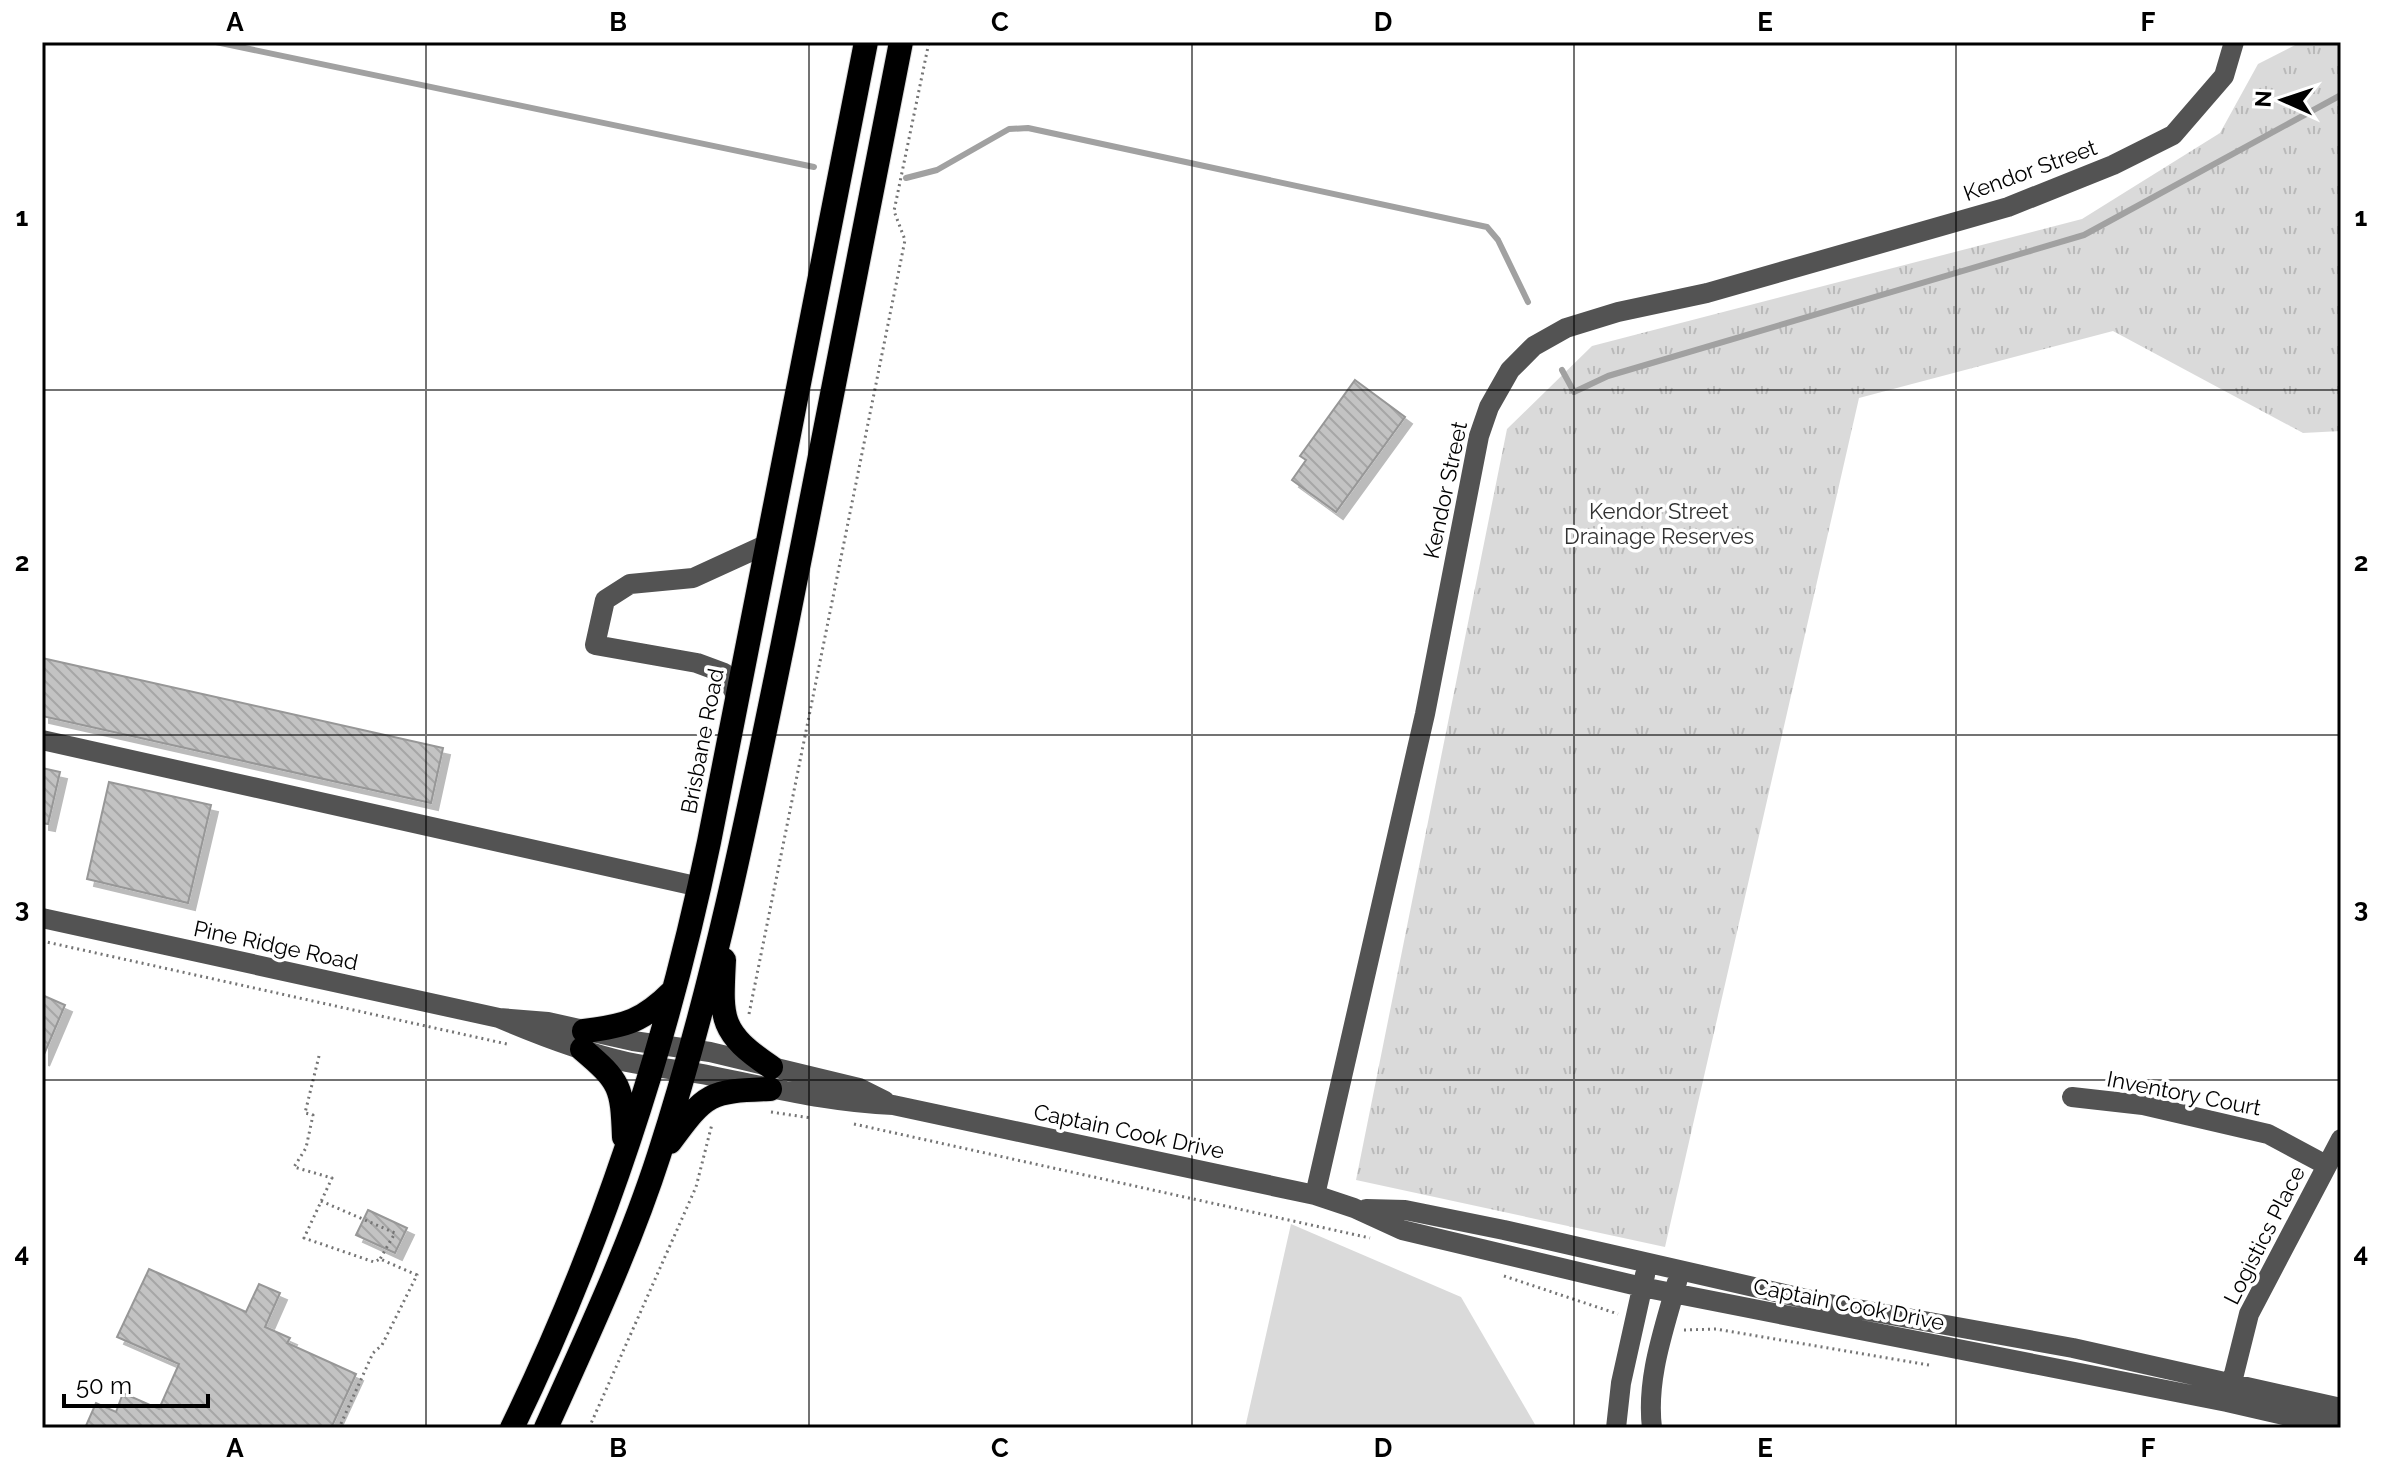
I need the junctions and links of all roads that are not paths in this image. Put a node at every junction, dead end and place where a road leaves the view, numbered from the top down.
1 (866, 42) edge
2 (901, 42) edge
3 (2234, 42) edge
4 (767, 544) junction
5 (737, 697) junction
6 (42, 740) edge
7 (700, 887) junction
8 (727, 914) junction
9 (42, 918) edge
10 (673, 991) junction
11 (583, 1040) junction
12 (654, 1055) junction
13 (688, 1060) junction
14 (770, 1089) junction
15 (2072, 1097) dead end
16 (2341, 1139) edge
17 (624, 1156) junction
18 (658, 1158) junction
19 (2326, 1165) junction
20 (1315, 1195) junction
21 (1354, 1208) junction
22 (1647, 1264) junction
23 (1680, 1271) junction
24 (1642, 1287) junction
25 (1674, 1294) junction
26 (2229, 1392) junction
27 (2341, 1408) edge
28 (512, 1428) edge
29 (546, 1428) edge
30 (1616, 1428) edge
31 (1652, 1428) edge
32 (2341, 1428) edge

1 - 4 highway, Brisbane Road
2 - 8 highway
3 - 20 street, Kendor Street
4 - 5 highway, Brisbane Road
4 - 5 street
5 - 7 highway, Brisbane Road
6 - 7 street
7 - 10 highway, Brisbane Road
8 - 13 highway
8 - 14 highway
9 - 11 street, Pine Ridge Road
10 - 11 highway
10 - 12 highway, Brisbane Road
11 - 12 street, Pine Ridge Road
11 - 17 highway
12 - 13 street, Pine Ridge Road
12 - 17 highway, Brisbane Road
13 - 14 street, Captain Cook Drive
13 - 18 highway
14 - 18 highway
14 - 20 street, Captain Cook Drive
15 - 19 street, Inventory Court
16 - 19 street, Logistics Place
17 - 28 highway, Brisbane Road
18 - 29 highway
19 - 26 street, Logistics Place
20 - 21 street, Captain Cook Drive
21 - 22 street, Captain Cook Drive
21 - 24 street, Captain Cook Drive
22 - 23 street, Captain Cook Drive
22 - 24 street
23 - 25 street
23 - 26 street, Captain Cook Drive
24 - 25 street, Captain Cook Drive
24 - 30 street
25 - 26 street, Captain Cook Drive
25 - 31 street
26 - 27 street, Captain Cook Drive
26 - 32 street, Captain Cook Drive

